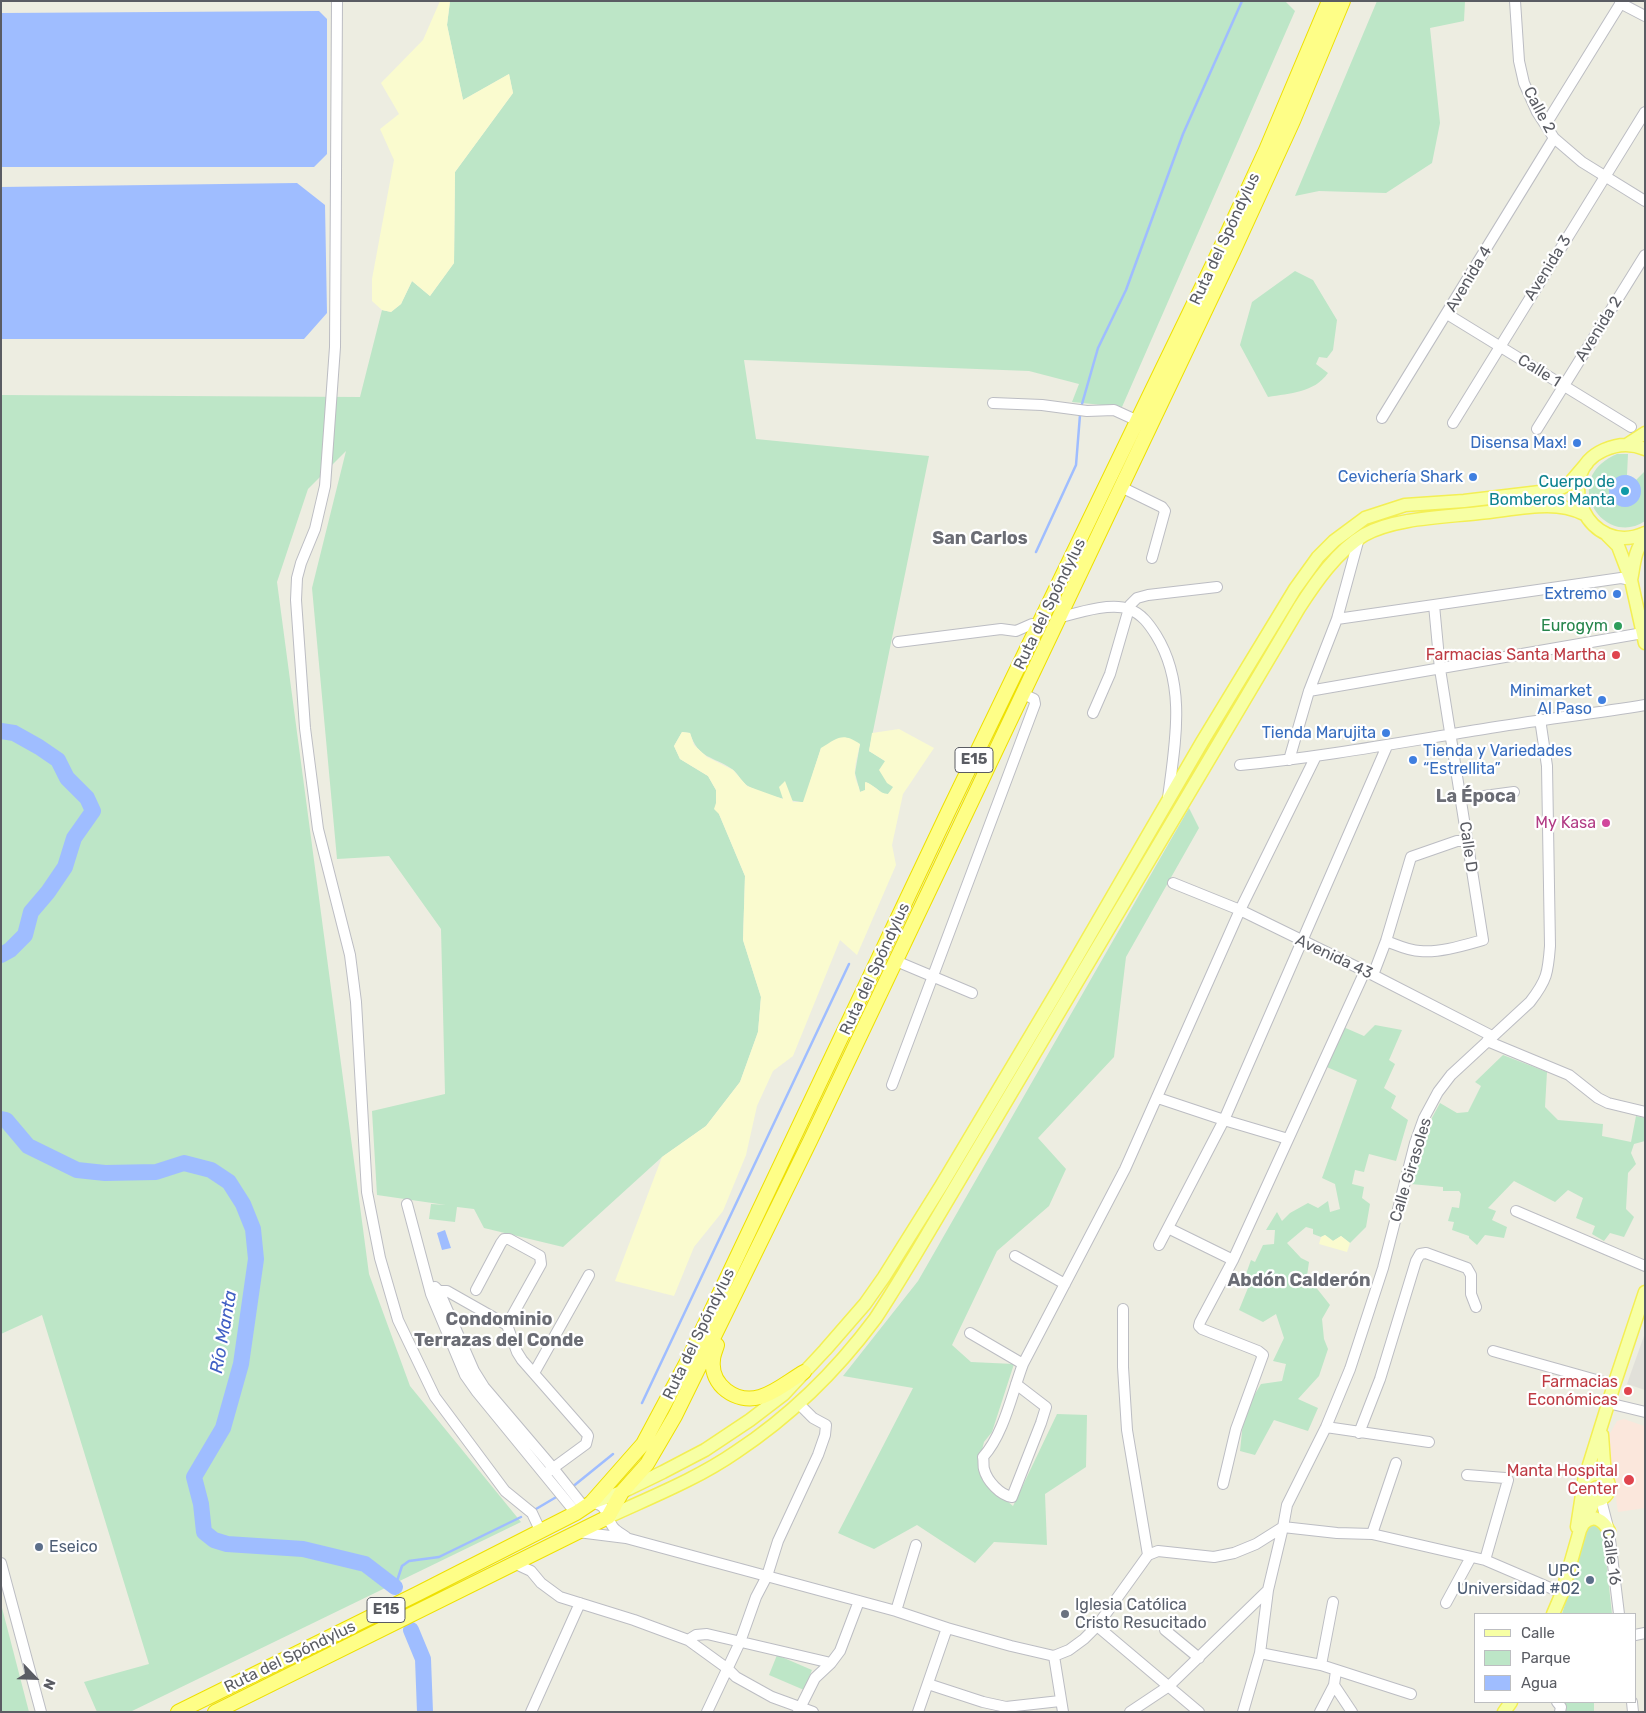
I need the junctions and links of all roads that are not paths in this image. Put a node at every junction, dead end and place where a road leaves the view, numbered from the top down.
1 (337, 1) edge
2 (1329, 1) edge
3 (1343, 1) edge
4 (1516, 1) edge
5 (1621, 2) edge
6 (1645, 16) edge
7 (1645, 112) edge
8 (1546, 124) junction
9 (1554, 138) junction
10 (1605, 176) junction
11 (1645, 201) edge
12 (1645, 255) edge
13 (1448, 314) junction
14 (1500, 346) junction
15 (1564, 386) junction
16 (994, 403) dead end
17 (1382, 418) dead end
18 (1138, 422) junction
19 (1453, 423) dead end
20 (1631, 427) dead end
21 (1537, 428) dead end
22 (1645, 433) edge
23 (1628, 444) junction
24 (1645, 449) edge
25 (1587, 463) junction
26 (1121, 487) junction
27 (1584, 514) junction
28 (1645, 533) edge
29 (1607, 535) junction
30 (1359, 538) junction
31 (1645, 539) edge
32 (1152, 558) dead end
33 (1631, 580) junction
34 (1217, 587) dead end
35 (1640, 595) edge
36 (1434, 605) junction
37 (1129, 609) junction
38 (1058, 618) junction
39 (1338, 619) junction
40 (1041, 624) junction
41 (1644, 638) edge
42 (898, 642) dead end
43 (1440, 669) junction
44 (1309, 691) junction
45 (1023, 694) junction
46 (1645, 705) edge
47 (1093, 713) dead end
48 (1540, 719) junction
49 (1451, 734) junction
50 (1387, 746) junction
51 (1316, 756) junction
52 (1288, 760) junction
53 (1240, 765) dead end
54 (1514, 792) dead end
55 (1462, 799) junction
56 (1167, 804) junction
57 (1467, 840) junction
58 (1173, 883) dead end
59 (1240, 910) junction
60 (1301, 941) junction
61 (1386, 941) junction
62 (896, 961) junction
63 (1369, 973) junction
64 (933, 977) junction
65 (972, 993) dead end
66 (1489, 1038) junction
67 (892, 1086) dead end
68 (1158, 1098) junction
69 (1645, 1112) edge
70 (1224, 1120) junction
71 (1288, 1139) junction
72 (408, 1204) dead end
73 (1516, 1211) dead end
74 (1168, 1228) junction
75 (1159, 1245) dead end
76 (1015, 1256) dead end
77 (1233, 1260) junction
78 (1645, 1266) edge
79 (589, 1275) dead end
80 (1065, 1284) junction
81 (476, 1290) dead end
82 (1645, 1292) edge
83 (435, 1293) junction
84 (1476, 1307) dead end
85 (728, 1308) junction
86 (1123, 1309) dead end
87 (507, 1325) junction
88 (970, 1333) dead end
89 (1492, 1351) dead end
90 (1023, 1364) junction
91 (804, 1372) junction
92 (534, 1373) junction
93 (1016, 1384) junction
94 (1614, 1385) junction
95 (1608, 1403) junction
96 (799, 1404) junction
97 (1645, 1412) edge
98 (1326, 1427) junction
99 (1602, 1427) junction
100 (1359, 1433) junction
101 (1429, 1442) dead end
102 (1396, 1462) dead end
103 (549, 1471) junction
104 (1467, 1475) dead end
105 (1605, 1477) junction
106 (1223, 1484) dead end
107 (1584, 1484) junction
108 (622, 1492) junction
109 (1598, 1500) junction
110 (583, 1508) junction
111 (608, 1517) junction
112 (1583, 1524) junction
113 (1283, 1527) junction
114 (540, 1530) junction
115 (1609, 1531) junction
116 (578, 1532) junction
117 (1372, 1534) junction
118 (626, 1538) junction
119 (916, 1544) dead end
120 (1573, 1552) junction
121 (1148, 1555) junction
122 (1471, 1557) junction
123 (1485, 1560) junction
124 (1, 1563) edge
125 (516, 1564) junction
126 (767, 1576) junction
127 (1268, 1590) junction
128 (1562, 1593) junction
129 (859, 1601) junction
130 (1333, 1602) dead end
131 (580, 1603) junction
132 (1446, 1603) dead end
133 (896, 1611) junction
134 (1553, 1613) edge
135 (1619, 1613) edge
136 (1098, 1626) junction
137 (947, 1628) junction
138 (1165, 1630) dead end
139 (688, 1640) junction
140 (740, 1642) junction
141 (1260, 1653) junction
142 (1054, 1656) junction
143 (1199, 1658) junction
144 (830, 1663) junction
145 (1321, 1665) junction
146 (728, 1669) junction
147 (1336, 1671) junction
148 (928, 1684) junction
149 (1334, 1685) junction
150 (1169, 1686) junction
151 (1411, 1694) dead end
152 (1062, 1706) edge
153 (799, 1710) edge
154 (1132, 1711) edge
155 (41, 1712) edge
156 (178, 1712) edge
157 (215, 1712) edge
158 (531, 1712) edge
159 (707, 1712) edge
160 (813, 1712) edge
161 (918, 1712) edge
162 (1200, 1712) edge
163 (1243, 1712) edge
164 (1320, 1712) edge
165 (1352, 1712) edge

1 - 114 street
2 - 18 highway, Ruta del Spóndylus / E15
3 - 26 highway, Ruta del Spóndylus / E15
4 - 8 street, Calle 2
5 - 6 street
5 - 8 street
7 - 10 street, Avenida 3
8 - 9 street, Calle 2
9 - 10 street, Calle 2
9 - 13 street, Avenida 4
10 - 11 street, Calle 2
10 - 14 street, Avenida 3
12 - 15 street, Avenida 2
13 - 14 street, Calle 1
13 - 17 street, Avenida 4
14 - 15 street, Calle 1
14 - 19 street, Avenida 3
15 - 20 street, Calle 1
15 - 21 street, Avenida 2
16 - 18 street
18 - 40 highway, Ruta del Spóndylus / E15
22 - 23 main road
23 - 24 main road
23 - 25 main road
25 - 27 main road
25 - 56 main road
26 - 32 street
26 - 38 highway, Ruta del Spóndylus / E15
27 - 29 main road
27 - 30 main road
28 - 29 main road
29 - 33 main road
30 - 39 street
30 - 96 main road
31 - 33 main road
33 - 35 main road
33 - 36 street
34 - 37 street
35 - 41 main road
36 - 39 street
36 - 43 street, Calle D
37 - 38 street
37 - 47 street
37 - 56 street
38 - 45 highway, Ruta del Spóndylus / E15
39 - 44 street
40 - 42 street
40 - 110 highway, Ruta del Spóndylus / E15
41 - 43 street
43 - 44 street
43 - 49 street, Calle D
44 - 52 street
45 - 62 highway, Ruta del Spóndylus / E15
45 - 64 street
46 - 48 street
48 - 49 street
48 - 66 street, Calle Girasoles
49 - 50 street
49 - 55 street, Calle D
50 - 51 street
50 - 60 street
51 - 52 street
51 - 59 street
52 - 53 street
54 - 55 street
55 - 57 street, Calle D
56 - 91 main road
57 - 61 street
57 - 61 street, Calle D
58 - 59 street, Avenida 43
59 - 60 street, Avenida 43
59 - 68 street
60 - 63 street, Avenida 43
60 - 70 street
61 - 63 street
62 - 64 street
62 - 85 highway, Ruta del Spóndylus / E15
63 - 66 street, Avenida 43
63 - 71 street
64 - 65 street
64 - 67 street
66 - 69 street, Avenida 43
66 - 98 street, Calle Girasoles
68 - 70 street
68 - 80 street
70 - 71 street
70 - 74 street
71 - 77 street
72 - 83 street
73 - 78 street
74 - 75 street
74 - 77 street
76 - 80 street
77 - 106 street
79 - 92 street
80 - 90 street
81 - 87 street
82 - 94 main road
83 - 87 street
83 - 103 street
84 - 100 street
85 - 91 highway
85 - 108 highway, Ruta del Spóndylus / E15
86 - 121 street
87 - 92 street
88 - 90 street
89 - 94 street
90 - 93 street
91 - 108 main road
92 - 103 street
93 - 93 street
94 - 95 main road
95 - 97 street
95 - 99 main road
96 - 111 main road
96 - 126 street
98 - 100 street
98 - 113 street, Calle Girasoles
99 - 105 main road
99 - 107 main road
100 - 101 street
102 - 117 street
103 - 110 street
104 - 123 street
105 - 107 main road
105 - 109 main road
107 - 109 main road
107 - 120 main road
108 - 110 main road
108 - 111 highway, Ruta del Spóndylus / E15
109 - 112 main road
109 - 115 street, Calle 16
110 - 111 street
110 - 114 highway, Ruta del Spóndylus / E15
111 - 116 highway, Ruta del Spóndylus / E15
111 - 118 street
112 - 115 main road
112 - 120 main road
113 - 117 street
113 - 121 street
113 - 127 street, Calle Girasoles
114 - 156 highway, Ruta del Spóndylus / E15
115 - 135 street, Calle 16
116 - 118 street
116 - 125 highway, Ruta del Spóndylus / E15
117 - 122 street
118 - 126 street
119 - 133 street
120 - 128 main road
121 - 136 street
122 - 123 street
122 - 132 street
123 - 128 street
124 - 155 street
125 - 131 street
125 - 157 highway, Ruta del Spóndylus / E15
126 - 129 street
126 - 140 street
127 - 141 street, Calle Girasoles
127 - 143 street
128 - 134 main road
129 - 133 street
129 - 144 street
130 - 145 street
131 - 139 street
131 - 158 street
133 - 137 street
136 - 142 street
136 - 150 street
137 - 142 street
137 - 148 street
138 - 143 street
139 - 140 street
139 - 146 street
140 - 144 street
140 - 146 street
141 - 145 street
141 - 163 street, Calle Girasoles
142 - 152 street
143 - 150 street
144 - 153 street
145 - 147 street
146 - 153 street
146 - 159 street
147 - 149 street
147 - 151 street
148 - 152 street
148 - 161 street
149 - 164 street
149 - 165 street
150 - 154 street
150 - 162 street
153 - 160 street

